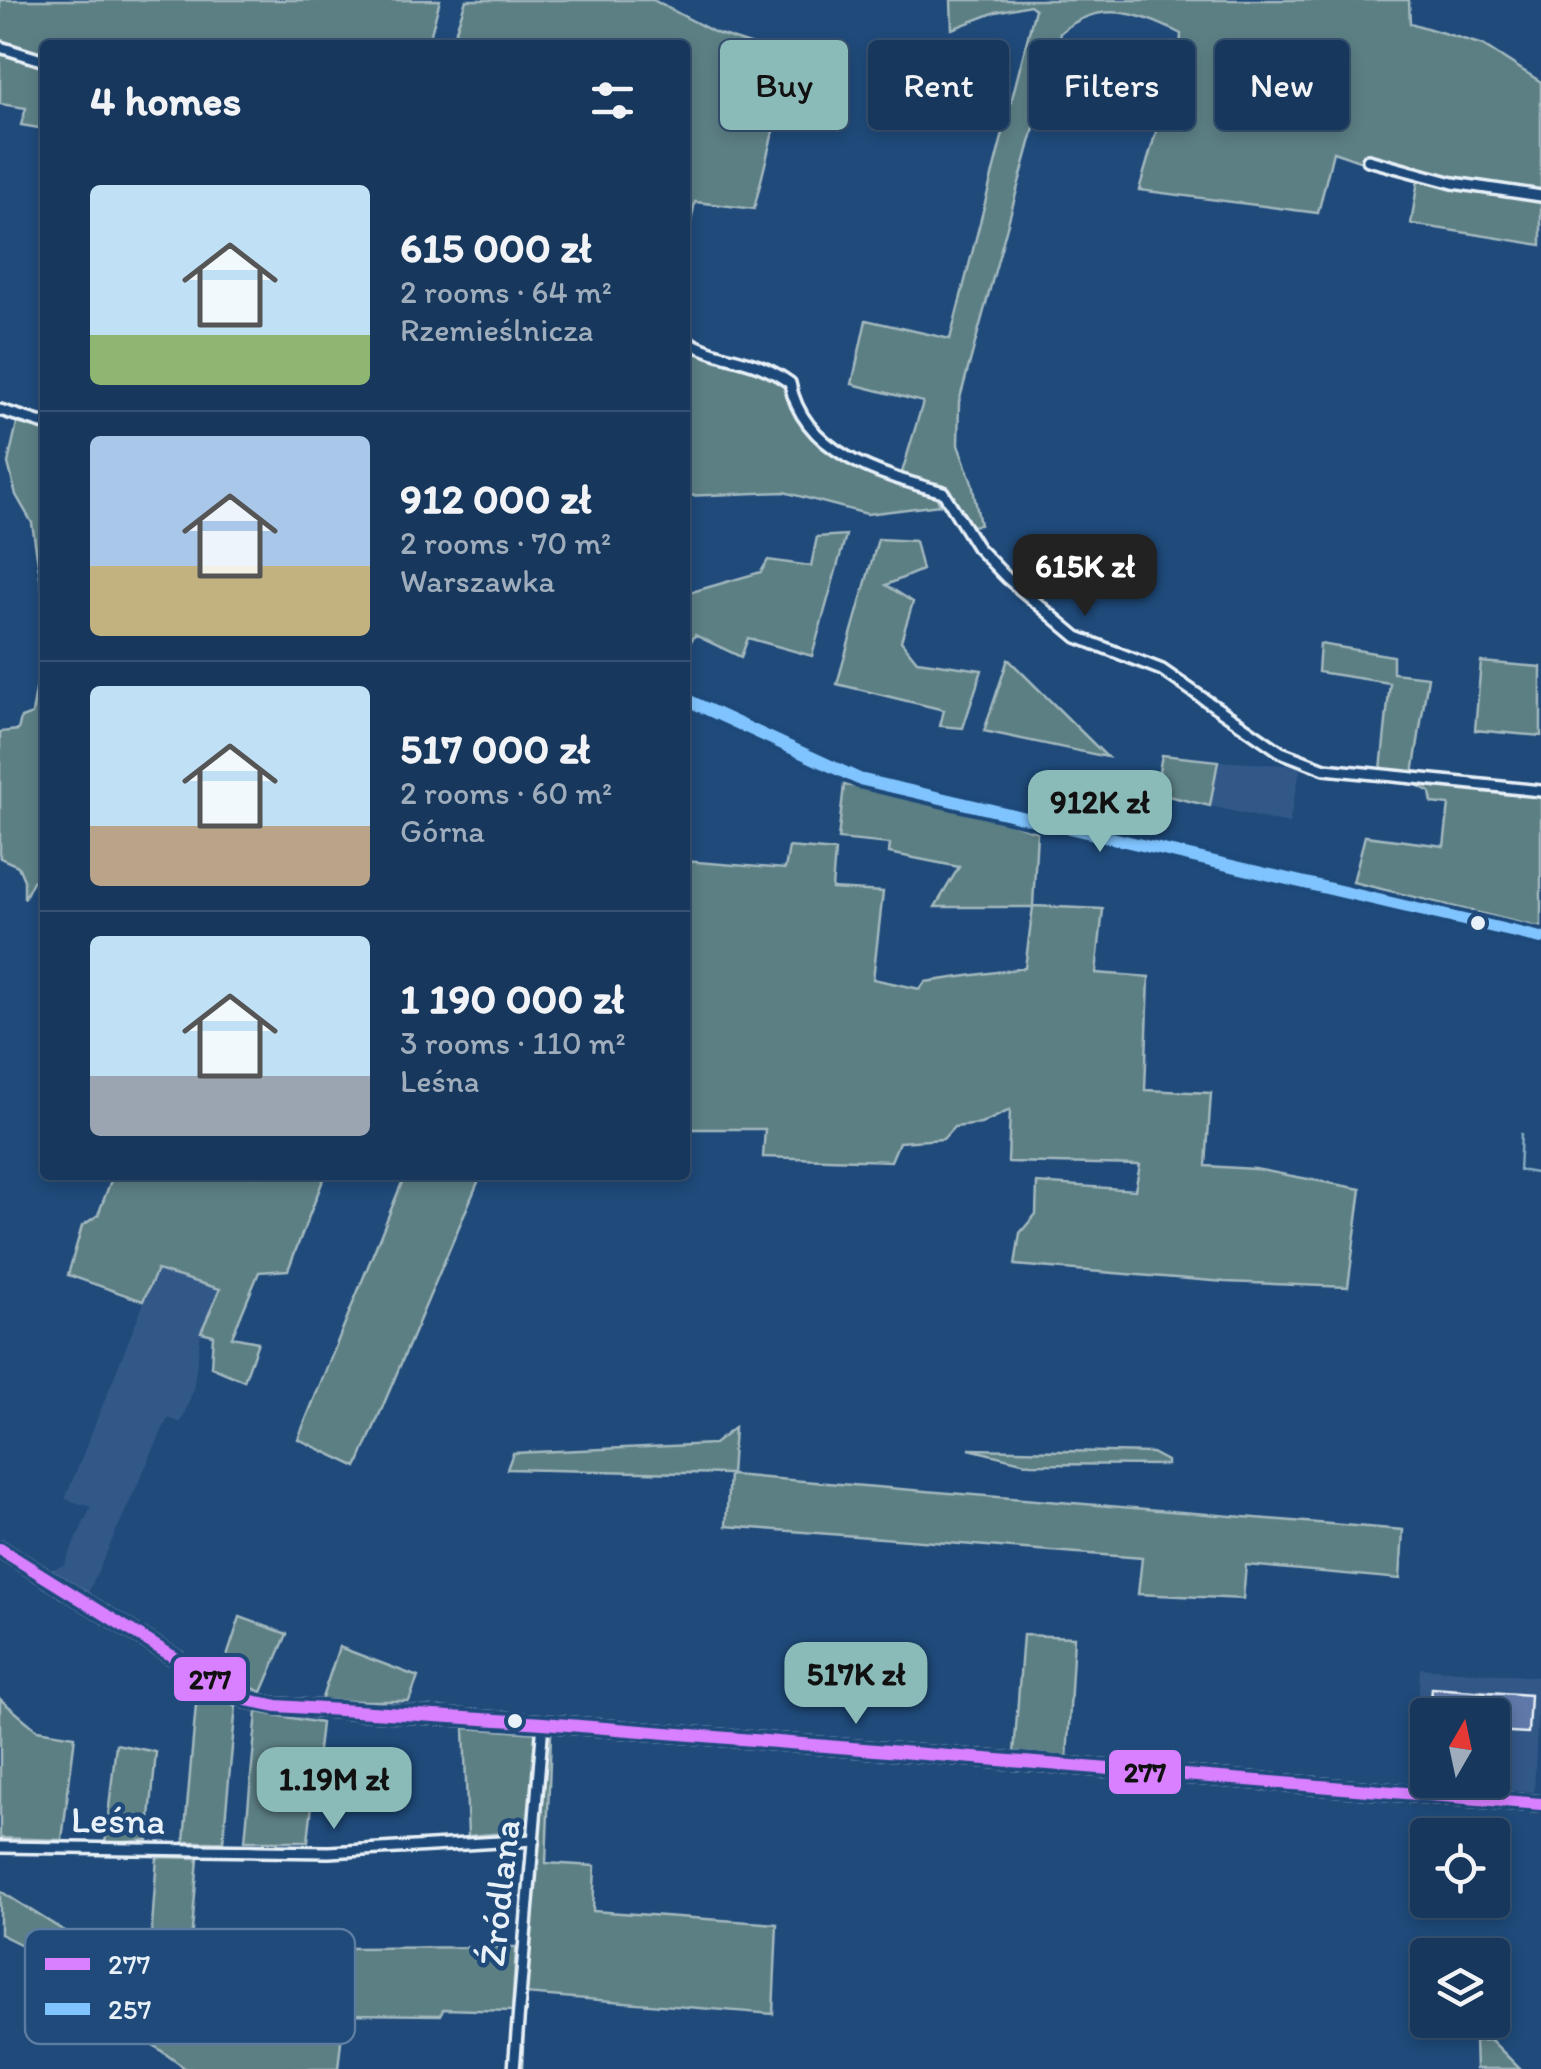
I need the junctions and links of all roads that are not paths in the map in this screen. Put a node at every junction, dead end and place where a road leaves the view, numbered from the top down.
1 (0, 46) edge
2 (40, 59) edge
3 (1368, 160) dead end
4 (1541, 196) edge
5 (690, 343) edge
6 (0, 410) edge
7 (40, 422) edge
8 (690, 701) edge
9 (1541, 790) edge
10 (1541, 938) edge
11 (0, 1549) edge
12 (543, 1724) junction
13 (1541, 1804) edge
14 (534, 1840) junction
15 (0, 1847) edge
16 (514, 2069) edge

1 - 2 street
3 - 4 street
5 - 9 street
6 - 7 street
8 - 10 street
11 - 12 street
12 - 13 street
12 - 14 street, Źródlana
14 - 15 street, Leśna
14 - 16 street, Źródlana

